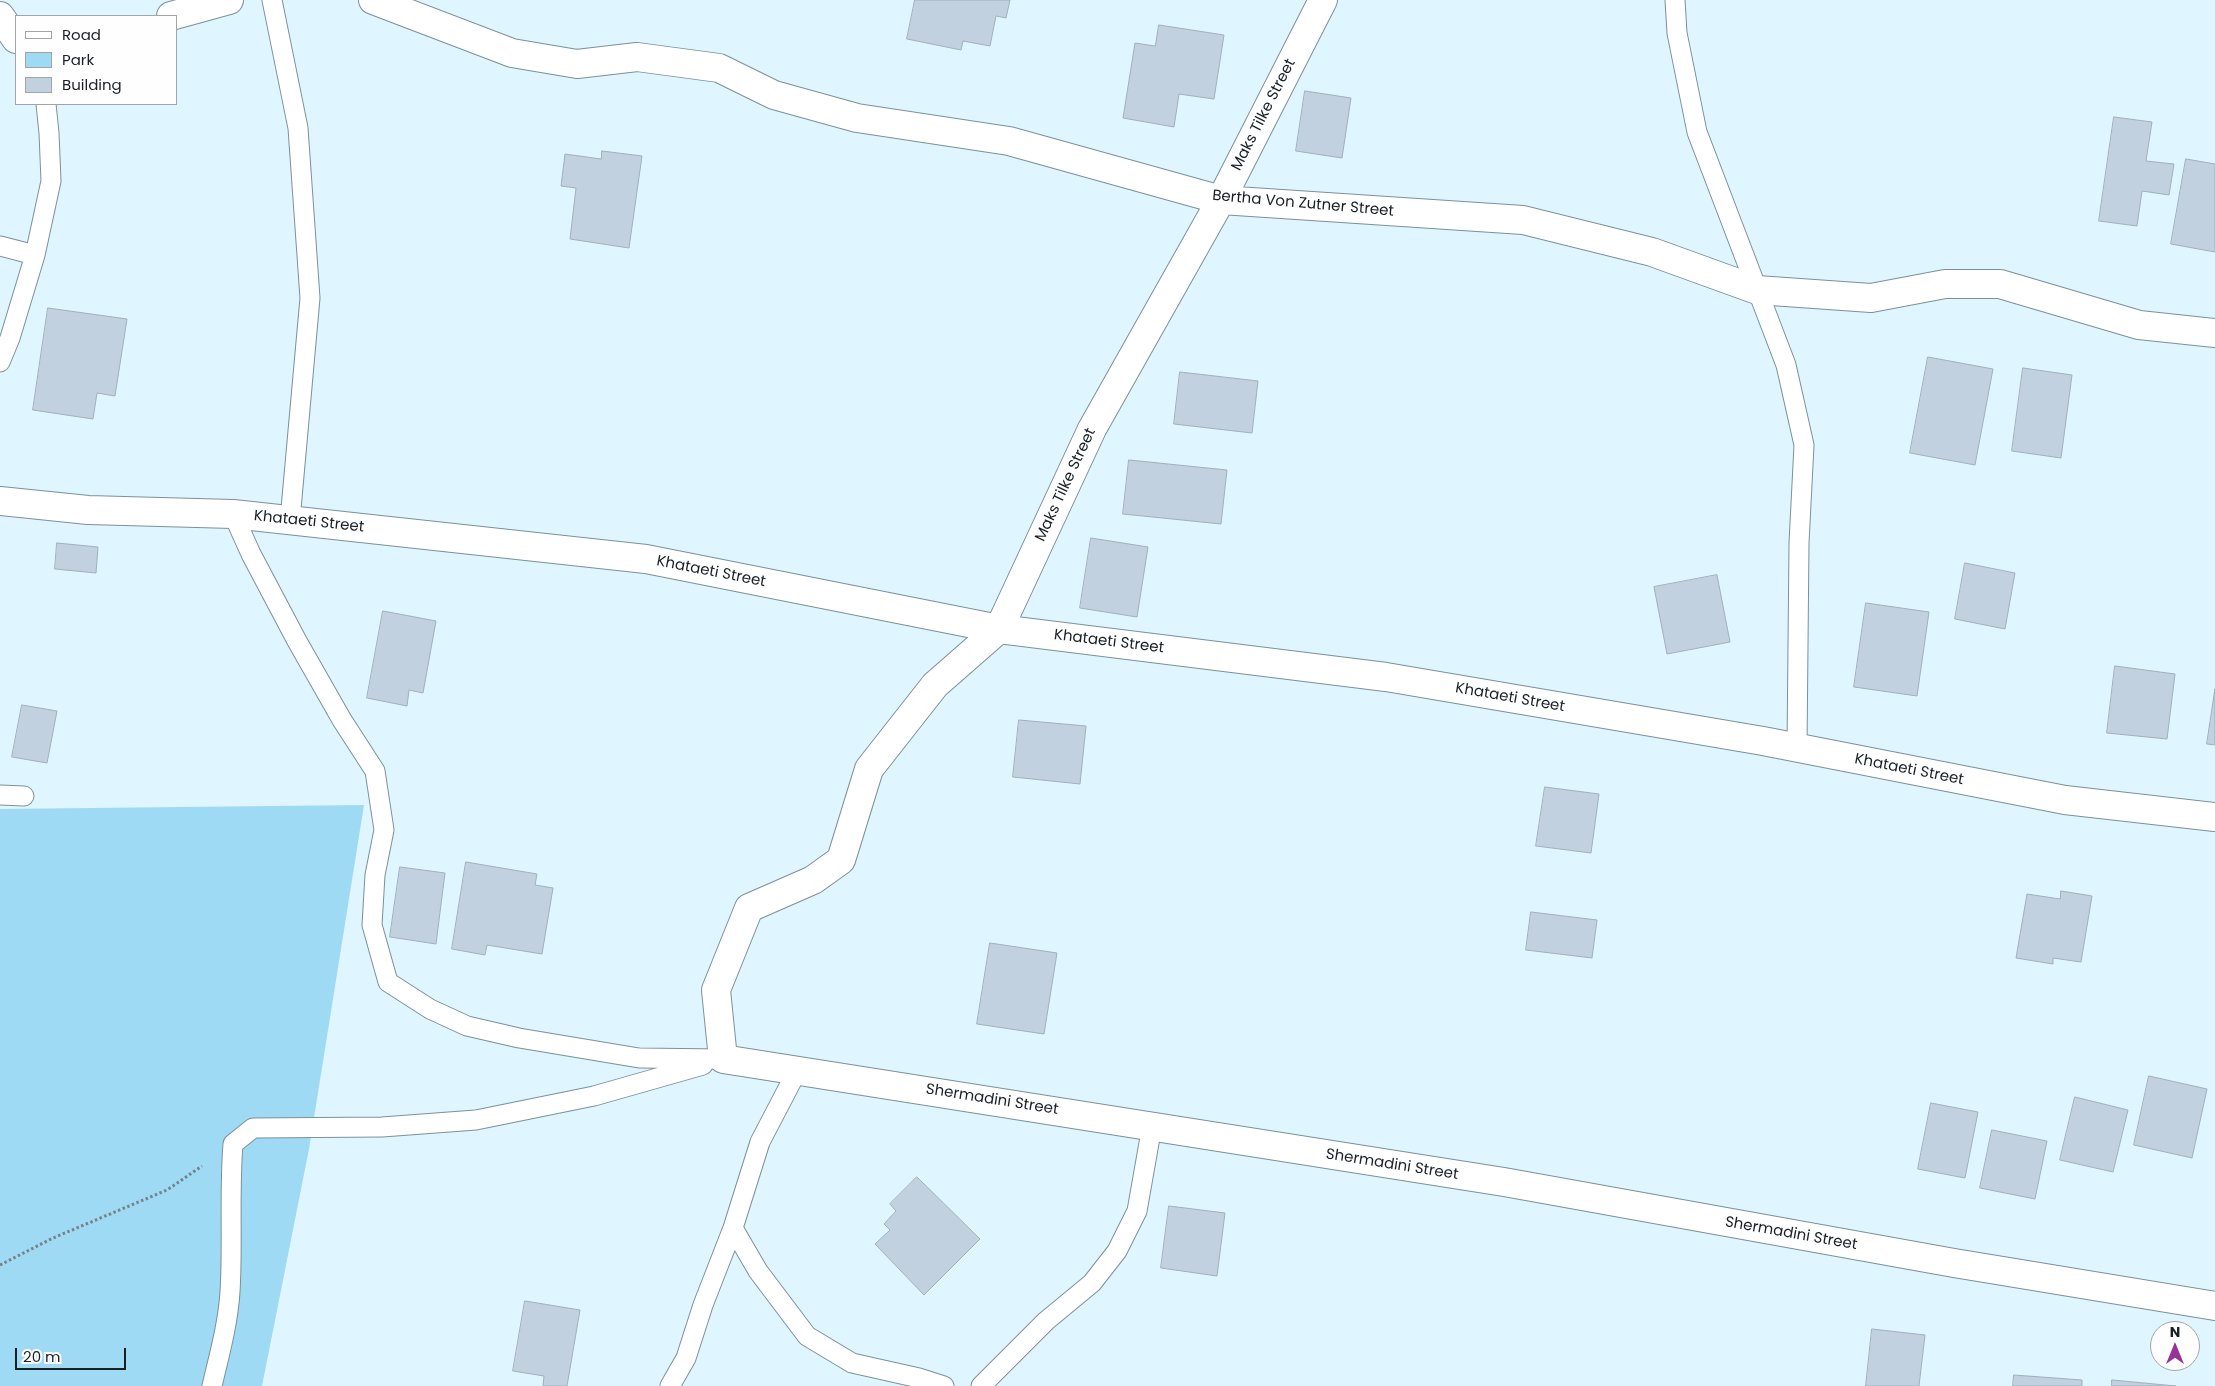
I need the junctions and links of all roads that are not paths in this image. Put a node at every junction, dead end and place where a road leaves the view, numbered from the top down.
1 (229, 0) edge
2 (272, 0) edge
3 (373, 0) edge
4 (1323, 0) edge
5 (1675, 0) edge
6 (175, 15) edge
7 (0, 16) edge
8 (15, 38) edge
9 (46, 105) edge
10 (1221, 200) junction
11 (0, 246) edge
12 (35, 255) junction
13 (1757, 290) junction
14 (2215, 333) edge
15 (0, 362) edge
16 (0, 502) edge
17 (234, 514) junction
18 (290, 520) junction
19 (999, 629) junction
20 (1798, 748) junction
21 (0, 795) edge
22 (24, 796) dead end
23 (2215, 817) edge
24 (723, 1059) junction
25 (798, 1071) junction
26 (1152, 1126) junction
27 (734, 1228) junction
28 (2215, 1306) edge
29 (212, 1386) edge
30 (670, 1386) edge
31 (944, 1386) edge
32 (981, 1386) edge

1 - 6 street
2 - 18 lane
3 - 10 street, Bertha Von Zutner Street
4 - 10 street, Maks Tilke Street
5 - 13 lane
7 - 8 street
9 - 12 lane
10 - 13 street, Bertha Von Zutner Street
10 - 19 street, Maks Tilke Street
11 - 12 lane
12 - 15 lane
13 - 14 street, Bertha Von Zutner Street
13 - 20 lane
16 - 17 street, Khataeti Street
17 - 18 street, Khataeti Street
17 - 24 lane
18 - 19 street, Khataeti Street
19 - 20 street, Khataeti Street
19 - 24 street, Maks Tilke Street
20 - 23 street, Khataeti Street
21 - 22 lane
24 - 25 street, Shermadini Street
24 - 29 lane
25 - 26 street, Shermadini Street
25 - 27 lane
26 - 28 street, Shermadini Street
26 - 32 lane
27 - 30 lane
27 - 31 lane

